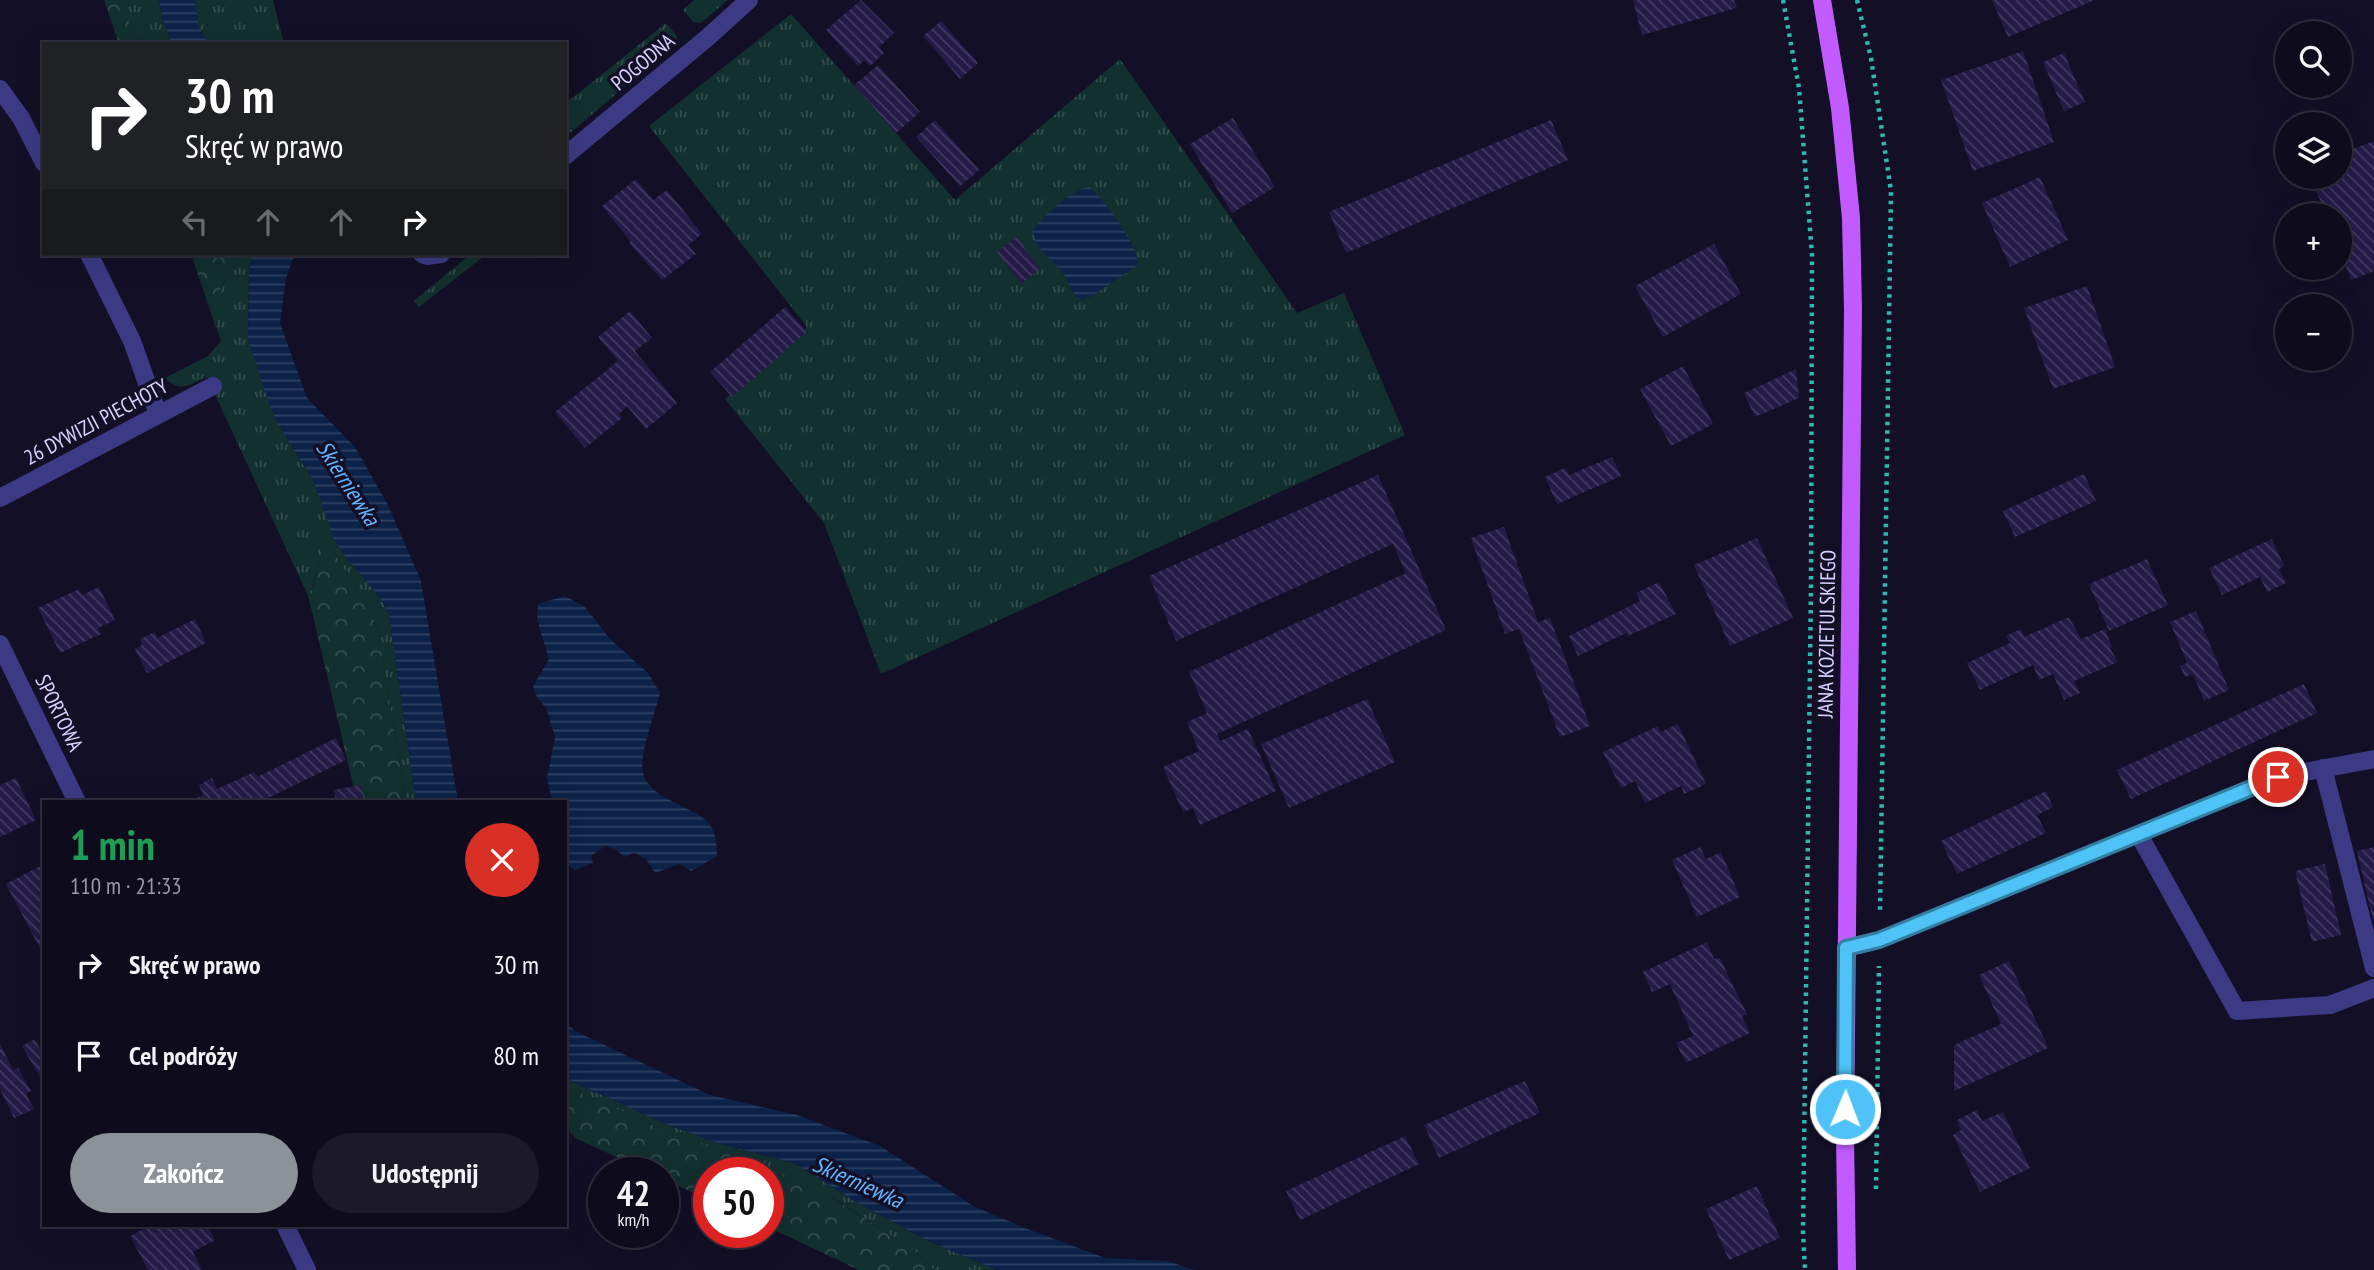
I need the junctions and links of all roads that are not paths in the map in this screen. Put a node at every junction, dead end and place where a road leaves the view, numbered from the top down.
1 (749, 0) edge
2 (1822, 0) edge
3 (0, 89) edge
4 (567, 154) edge
5 (42, 159) edge
6 (90, 256) edge
7 (213, 386) dead end
8 (158, 414) junction
9 (0, 498) edge
10 (0, 644) edge
11 (2374, 759) edge
12 (2323, 768) junction
13 (76, 800) edge
14 (2139, 835) junction
15 (1846, 948) junction
16 (2374, 968) edge
17 (2374, 988) edge
18 (286, 1227) edge
19 (307, 1270) edge
20 (1847, 1270) edge

1 - 4 street, POGODNA
2 - 15 main road, JANA KOZIETULSKIEGO
3 - 5 street
6 - 8 street
7 - 8 street, 26 DYWIZJI PIECHOTY
8 - 9 street, 26 DYWIZJI PIECHOTY
10 - 13 street, SPORTOWA
11 - 12 street
12 - 14 street
12 - 16 street
14 - 15 street
14 - 17 street
15 - 20 main road, JANA KOZIETULSKIEGO
18 - 19 street

